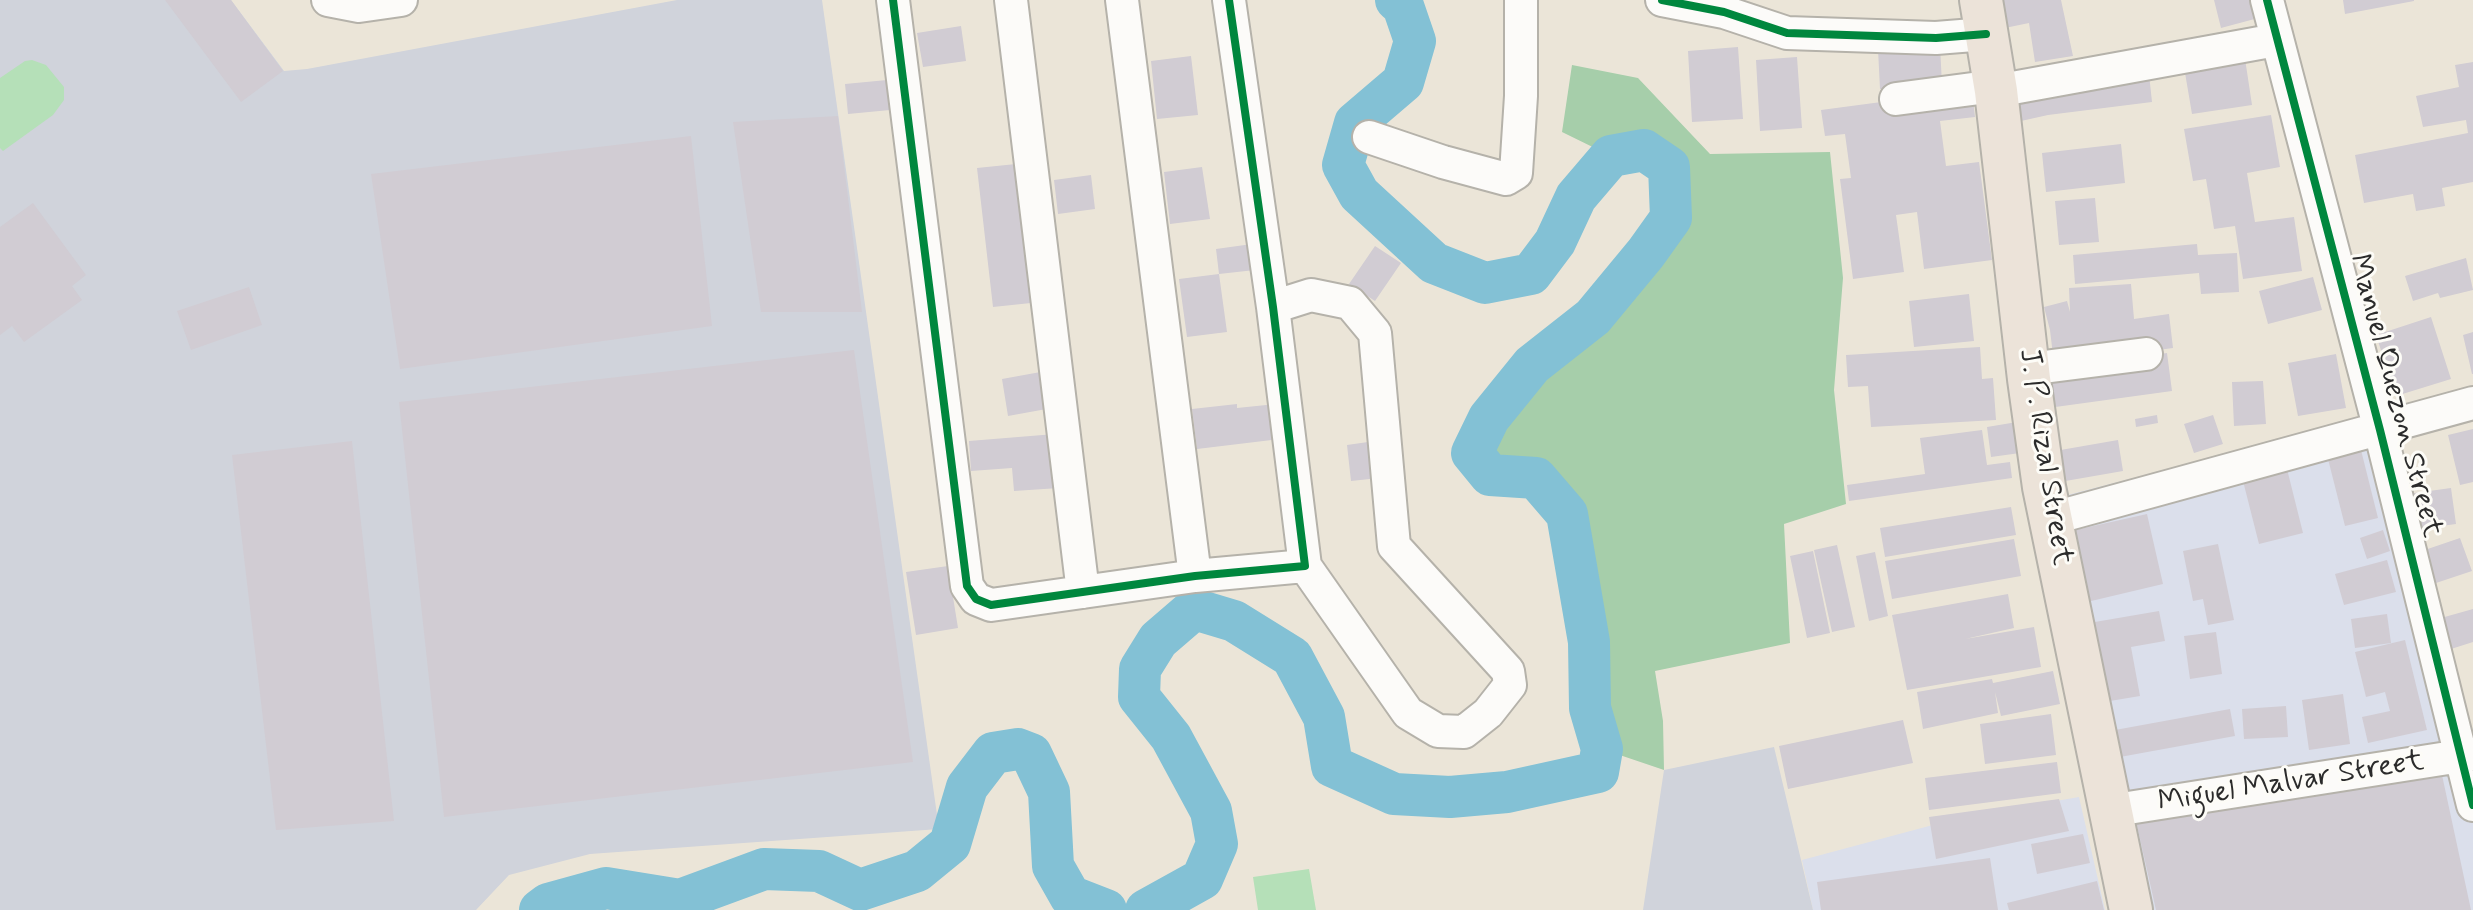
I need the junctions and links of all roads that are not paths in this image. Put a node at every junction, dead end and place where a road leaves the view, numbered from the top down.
1 (328, 0) edge
2 (401, 0) edge
3 (893, 0) edge
4 (1011, 0) edge
5 (1122, 0) edge
6 (1229, 0) edge
7 (1521, 0) edge
8 (1662, 0) edge
9 (2267, 0) edge
10 (1984, 17) edge
11 (2276, 40) junction
12 (1996, 88) junction
13 (1896, 99) dead end
14 (1369, 137) dead end
15 (1273, 307) junction
16 (2146, 354) dead end
17 (2028, 369) junction
18 (2473, 403) edge
19 (2380, 430) junction
20 (2050, 519) junction
21 (1305, 566) junction
22 (1195, 576) junction
23 (1083, 592) junction
24 (2467, 755) edge
25 (2473, 805) edge
26 (2109, 811) junction
27 (2131, 910) edge

1 - 2 street
3 - 23 street
4 - 23 street
5 - 22 street
6 - 15 street
7 - 14 street
8 - 10 street
9 - 11 street, Manuel Quezon Street
10 - 12 main road, J. P. Rizal Street
11 - 12 street
11 - 19 street, Manuel Quezon Street
12 - 13 street
12 - 17 main road, J. P. Rizal Street
15 - 21 street
15 - 21 street
16 - 17 street
17 - 20 main road, J. P. Rizal Street
18 - 19 street
19 - 20 street
19 - 24 street, Manuel Quezon Street
20 - 26 main road, J. P. Rizal Street
21 - 22 street
22 - 23 street
24 - 25 street, Manuel Quezon Street
24 - 26 street, Miguel Malvar Street
26 - 27 main road, J. P. Rizal Street

